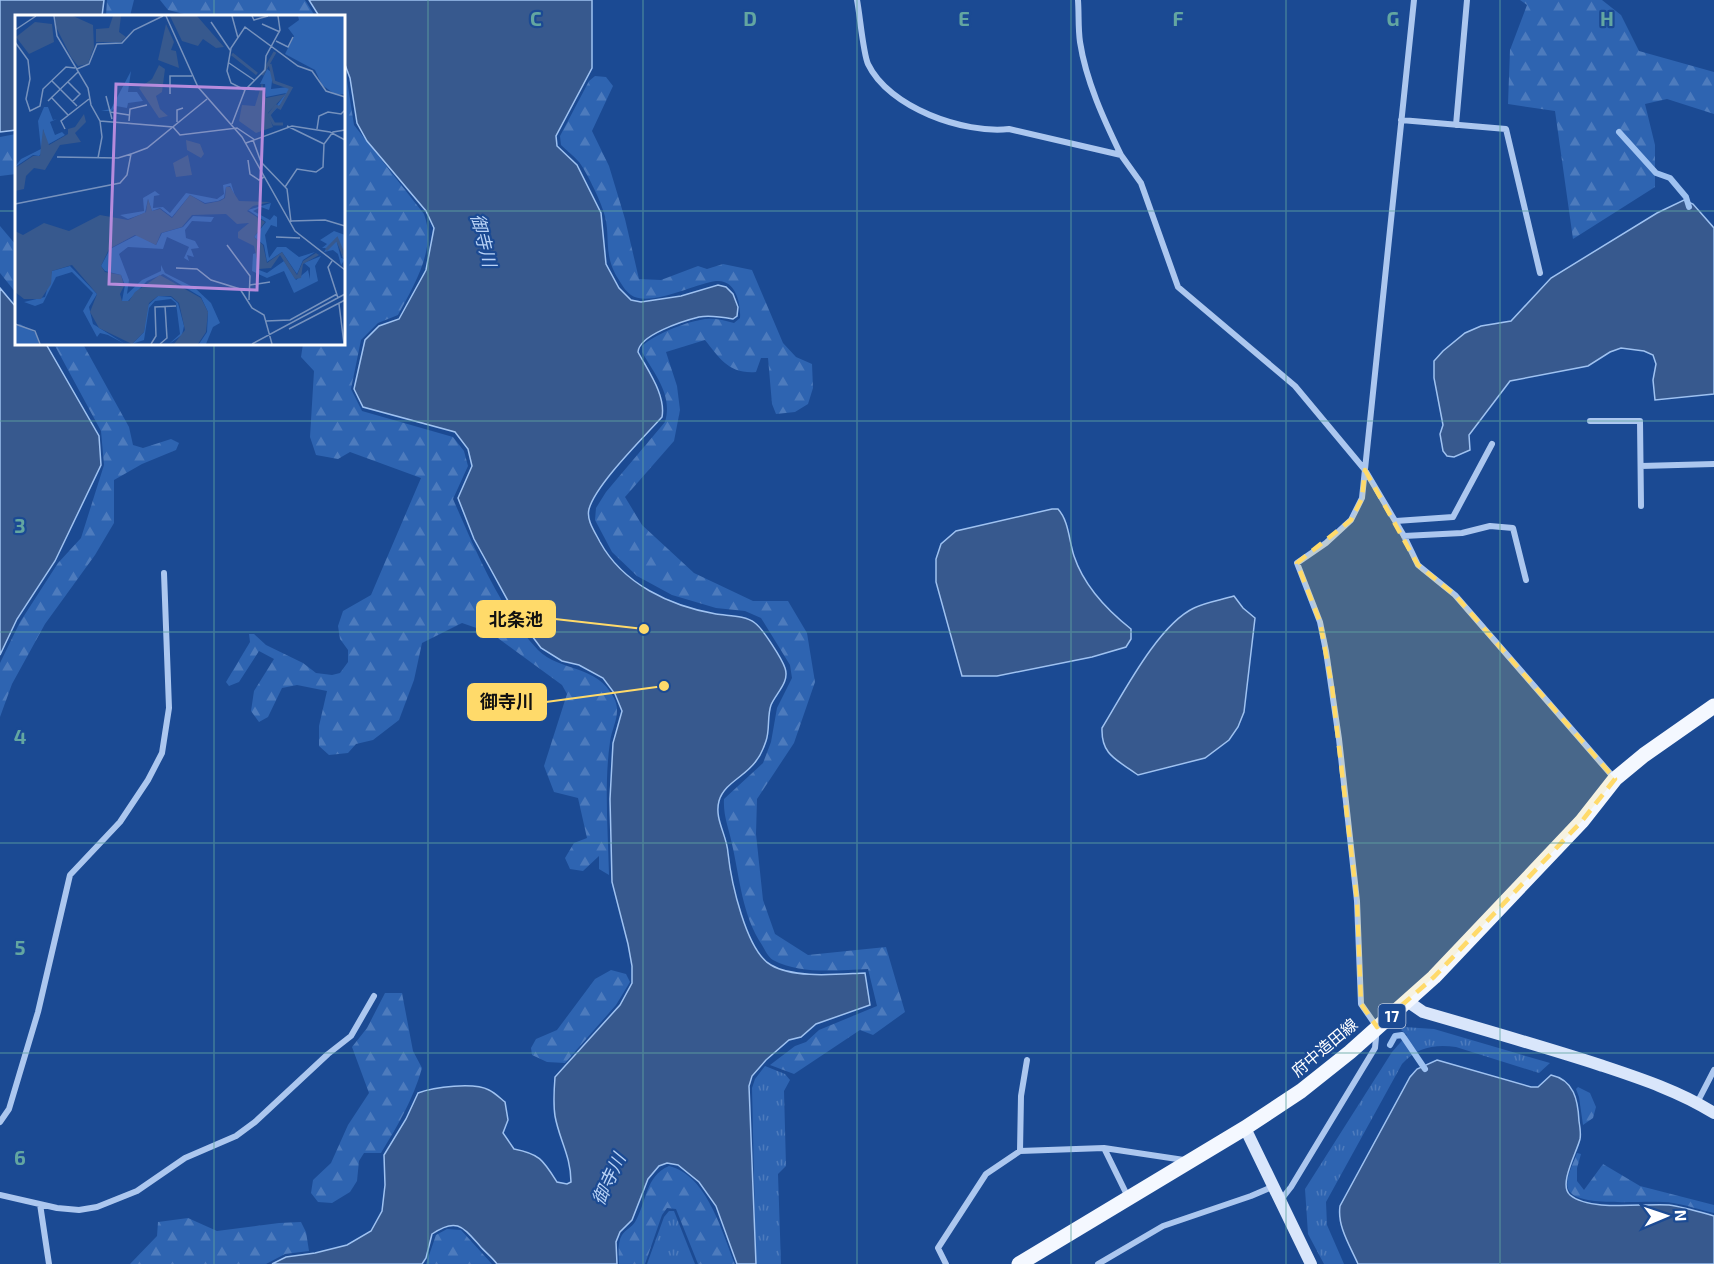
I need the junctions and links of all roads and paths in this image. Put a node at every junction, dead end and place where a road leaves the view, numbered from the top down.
1 (857, 0) edge
2 (1078, 0) edge
3 (1414, 0) edge
4 (1467, 0) edge
5 (1401, 120) junction
6 (1455, 125) junction
7 (1121, 155) junction
8 (1540, 273) dead end
9 (1590, 421) dead end
10 (1492, 444) dead end
11 (1714, 464) edge
12 (1641, 466) junction
13 (1365, 470) junction
14 (1641, 506) dead end
15 (1395, 521) junction
16 (1404, 536) junction
17 (164, 573) dead end
18 (1526, 580) dead end
19 (1714, 706) edge
20 (1614, 779) junction
21 (374, 996) dead end
22 (1407, 1001) junction
23 (1377, 1027) junction
24 (1027, 1060) dead end
25 (1714, 1070) edge
26 (1697, 1103) junction
27 (1714, 1113) edge
28 (0, 1122) edge
29 (1245, 1128) junction
30 (1104, 1148) junction
31 (1020, 1151) junction
32 (1190, 1161) junction
33 (1272, 1187) junction
34 (0, 1196) edge
35 (1128, 1198) junction
36 (1279, 1202) junction
37 (40, 1204) junction
38 (49, 1264) edge
39 (946, 1264) edge
40 (1019, 1264) edge
41 (1098, 1264) edge
42 (1311, 1264) edge

1 - 7 street
2 - 7 street
3 - 5 street
4 - 6 street
5 - 6 street
5 - 13 street
6 - 8 street
7 - 13 street
9 - 12 street
10 - 15 street
11 - 12 street
12 - 14 street
13 - 15 street
13 - 23 street
15 - 16 street
16 - 18 street
16 - 20 street
17 - 28 street
19 - 20 main road, 府中造田線 / 17
20 - 22 main road, 府中造田線 / 17
21 - 37 street
22 - 23 main road, 府中造田線 / 17
22 - 26 street
23 - 29 main road, 府中造田線 / 17
23 - 36 street
24 - 31 street
25 - 26 street
26 - 27 street
29 - 32 main road, 府中造田線 / 17
29 - 33 street
30 - 31 street
30 - 32 street
30 - 35 street
31 - 39 street
32 - 35 main road, 府中造田線 / 17
33 - 36 street
33 - 41 street
34 - 37 street
35 - 40 main road, 府中造田線 / 17
36 - 42 street
37 - 38 street

